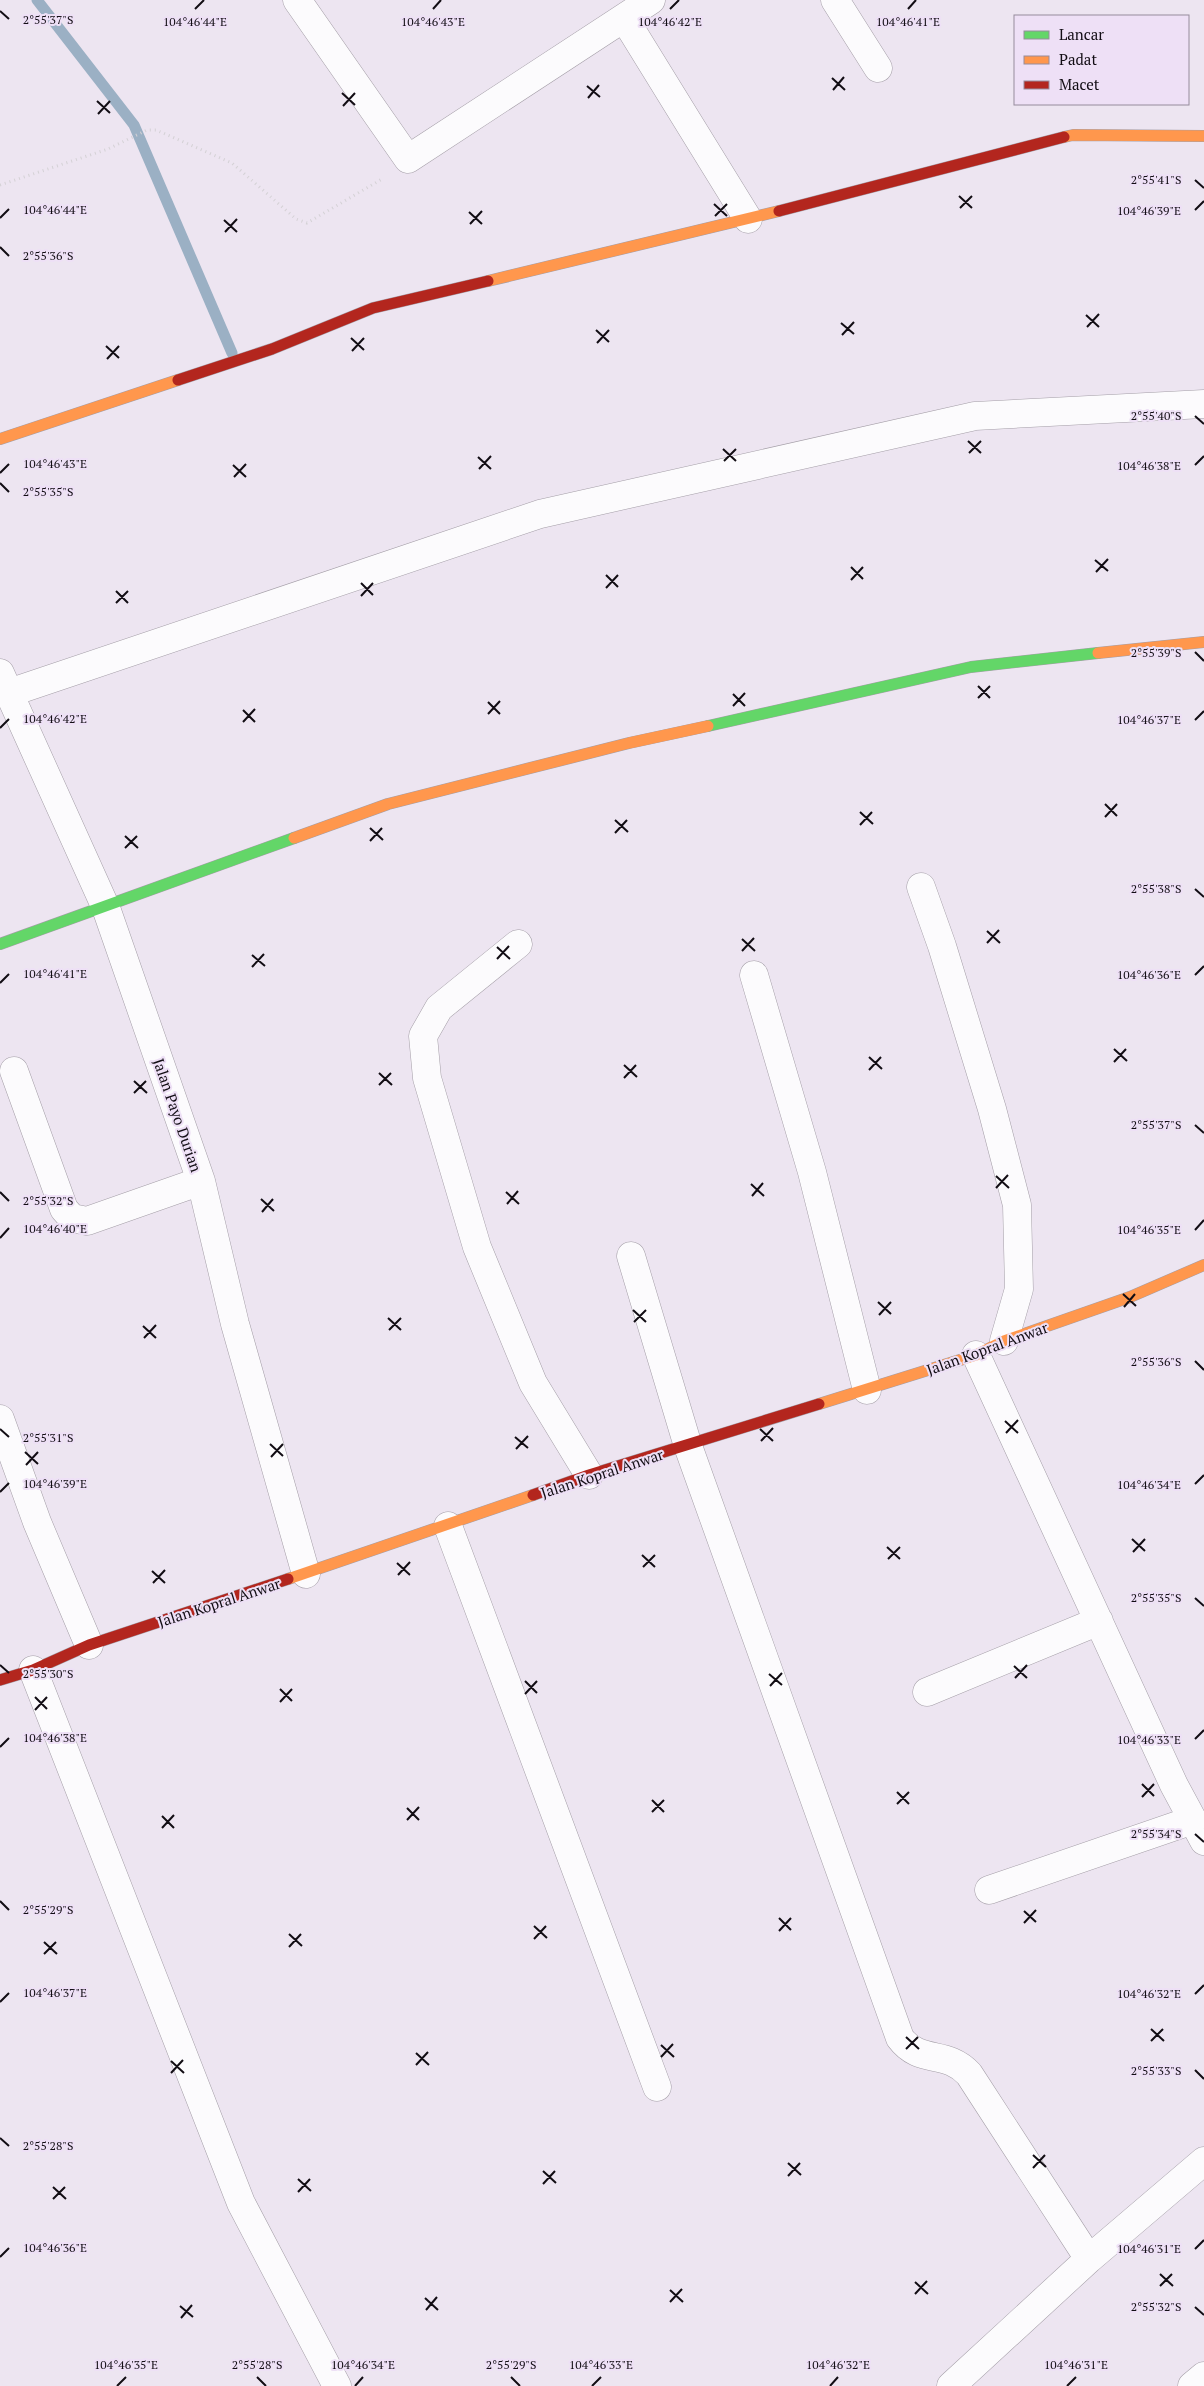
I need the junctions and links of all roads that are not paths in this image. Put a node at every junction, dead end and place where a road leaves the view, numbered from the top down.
1 (297, 0) edge
2 (652, 0) edge
3 (835, 0) edge
4 (624, 18) junction
5 (878, 68) dead end
6 (1204, 136) edge
7 (748, 219) junction
8 (1204, 404) edge
9 (0, 439) edge
10 (1204, 642) edge
11 (4, 683) edge
12 (921, 887) dead end
13 (106, 908) junction
14 (0, 944) edge
15 (518, 944) dead end
16 (754, 975) dead end
17 (14, 1071) dead end
18 (201, 1181) junction
19 (631, 1256) dead end
20 (1204, 1266) edge
21 (1004, 1341) junction
22 (976, 1355) junction
23 (867, 1390) junction
24 (0, 1419) edge
25 (688, 1446) junction
26 (589, 1475) junction
27 (448, 1526) junction
28 (306, 1574) junction
29 (1099, 1621) junction
30 (89, 1645) junction
31 (33, 1670) junction
32 (0, 1680) edge
33 (927, 1692) dead end
34 (1198, 1831) edge
35 (989, 1890) dead end
36 (657, 2087) dead end
37 (1204, 2161) edge
38 (1089, 2259) junction
39 (1204, 2376) edge
40 (337, 2386) edge
41 (951, 2386) edge
42 (1192, 2386) edge

1 - 4 street
2 - 4 street
3 - 5 street
4 - 7 street
6 - 7 street
7 - 9 street
8 - 11 street
10 - 13 street
11 - 13 street, Jalan Payo Durian
12 - 21 street
13 - 14 street
13 - 18 street, Jalan Payo Durian
15 - 26 street
16 - 23 street
17 - 18 street
18 - 28 street, Jalan Payo Durian
19 - 25 street
20 - 21 street, Jalan Kopral Anwar
21 - 22 street, Jalan Kopral Anwar
22 - 23 street, Jalan Kopral Anwar
22 - 29 street
23 - 25 street, Jalan Kopral Anwar
24 - 30 street
25 - 26 street, Jalan Kopral Anwar
25 - 38 street
26 - 27 street, Jalan Kopral Anwar
27 - 28 street, Jalan Kopral Anwar
27 - 36 street
28 - 30 street, Jalan Kopral Anwar
29 - 33 street
29 - 34 street
30 - 31 street, Jalan Kopral Anwar
31 - 32 street, Jalan Kopral Anwar
31 - 40 street
34 - 35 street
37 - 38 street
38 - 41 street
39 - 42 street

